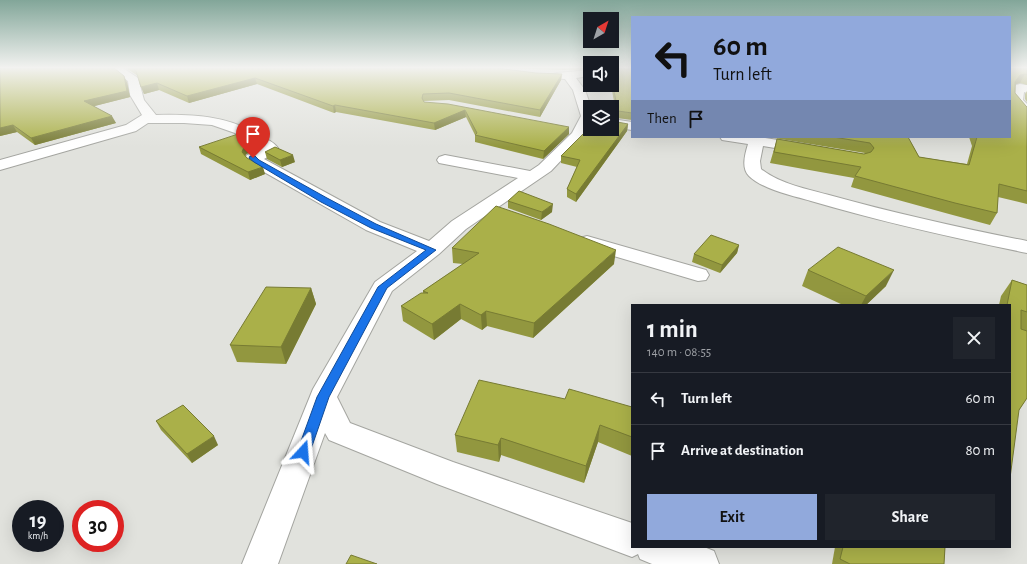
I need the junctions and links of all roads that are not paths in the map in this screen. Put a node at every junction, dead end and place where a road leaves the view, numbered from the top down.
1 (136, 94) edge
2 (580, 94) edge
3 (1018, 94) edge
4 (1027, 112) edge
5 (147, 118) junction
6 (581, 125) edge
7 (619, 125) edge
8 (631, 126) edge
9 (734, 138) edge
10 (757, 141) junction
11 (818, 151) edge
12 (445, 160) dead end
13 (0, 165) edge
14 (533, 176) junction
15 (569, 236) edge
16 (1027, 248) edge
17 (432, 250) junction
18 (698, 275) dead end
19 (323, 397) junction
20 (631, 540) edge
21 (656, 548) edge
22 (260, 564) edge
23 (701, 564) edge

1 - 5 street
2 - 6 street
3 - 4 street
5 - 13 street
5 - 17 street
6 - 14 street
7 - 8 street
9 - 10 street
10 - 11 street
10 - 16 street
12 - 14 street
14 - 17 street
15 - 18 street
17 - 19 street
19 - 20 street
19 - 22 street
21 - 23 street

